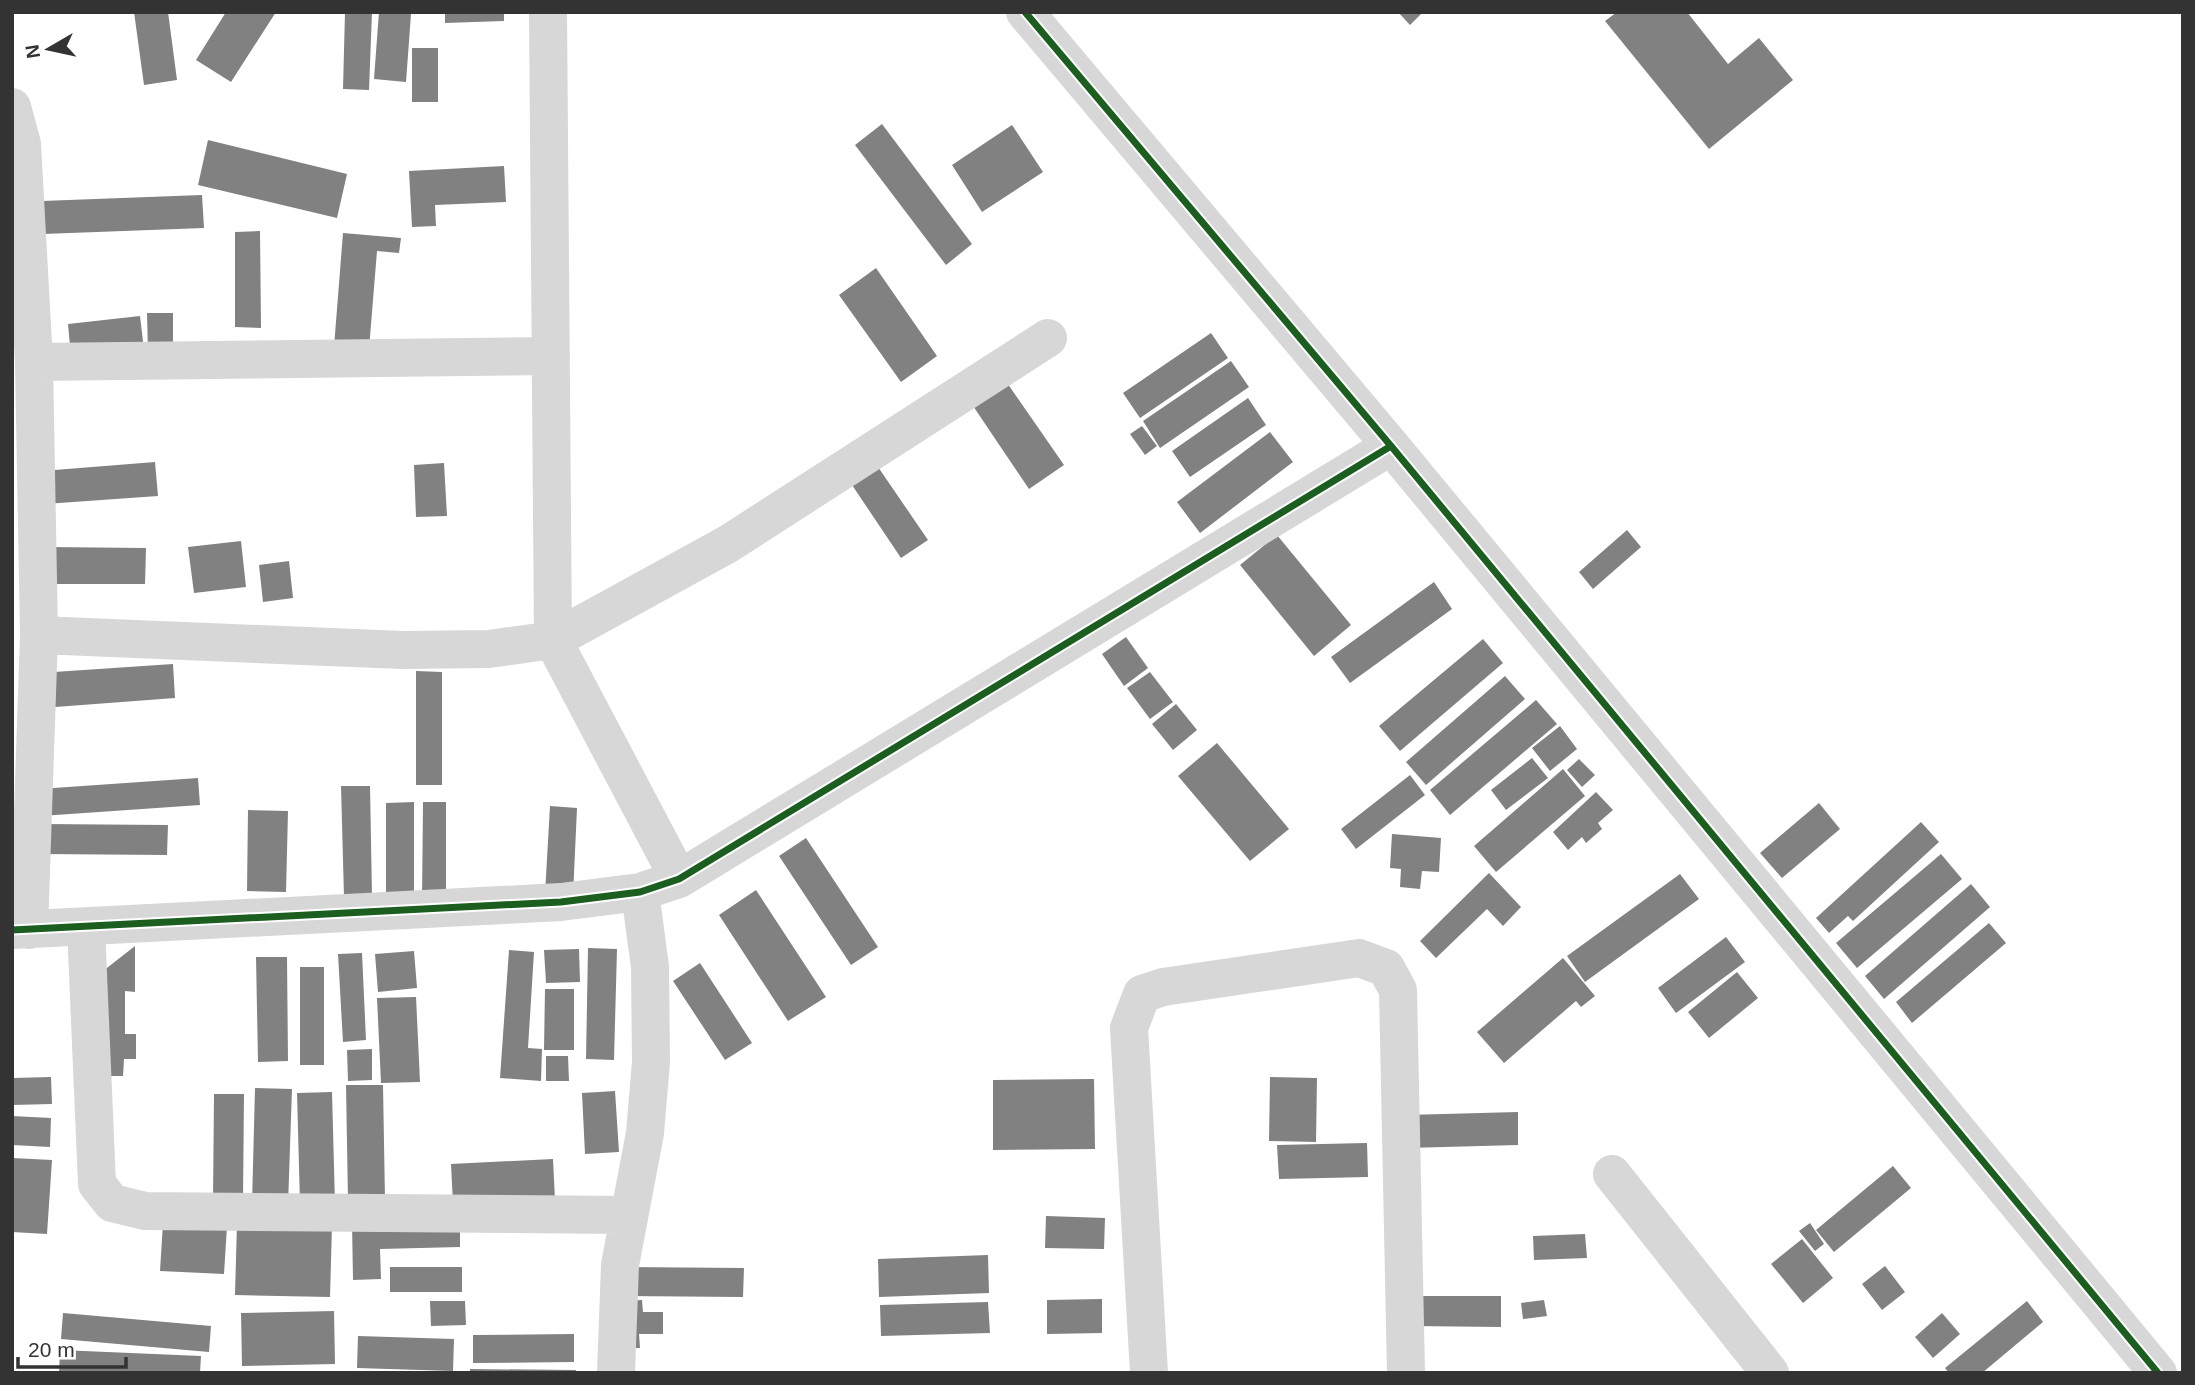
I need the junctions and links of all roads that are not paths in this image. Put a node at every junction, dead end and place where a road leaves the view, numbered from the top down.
1 (548, 12) edge
2 (1025, 12) edge
3 (12, 107) edge
4 (1048, 338) dead end
5 (551, 356) junction
6 (34, 362) junction
7 (1391, 446) junction
8 (39, 635) junction
9 (553, 640) junction
10 (678, 879) junction
11 (640, 892) junction
12 (86, 928) junction
13 (20, 930) edge
14 (1612, 1174) dead end
15 (629, 1215) junction
16 (616, 1373) edge
17 (1149, 1373) edge
18 (1406, 1373) edge
19 (1770, 1373) edge
20 (2158, 1373) edge

1 - 5 street
2 - 7 street
3 - 6 street
4 - 9 street
5 - 6 street
5 - 9 street
6 - 8 street
7 - 10 street
7 - 20 street
8 - 9 street
8 - 13 street
9 - 10 street
10 - 11 street
11 - 12 street
11 - 15 street
12 - 13 street
12 - 15 street
14 - 19 street
15 - 16 street
17 - 18 street

